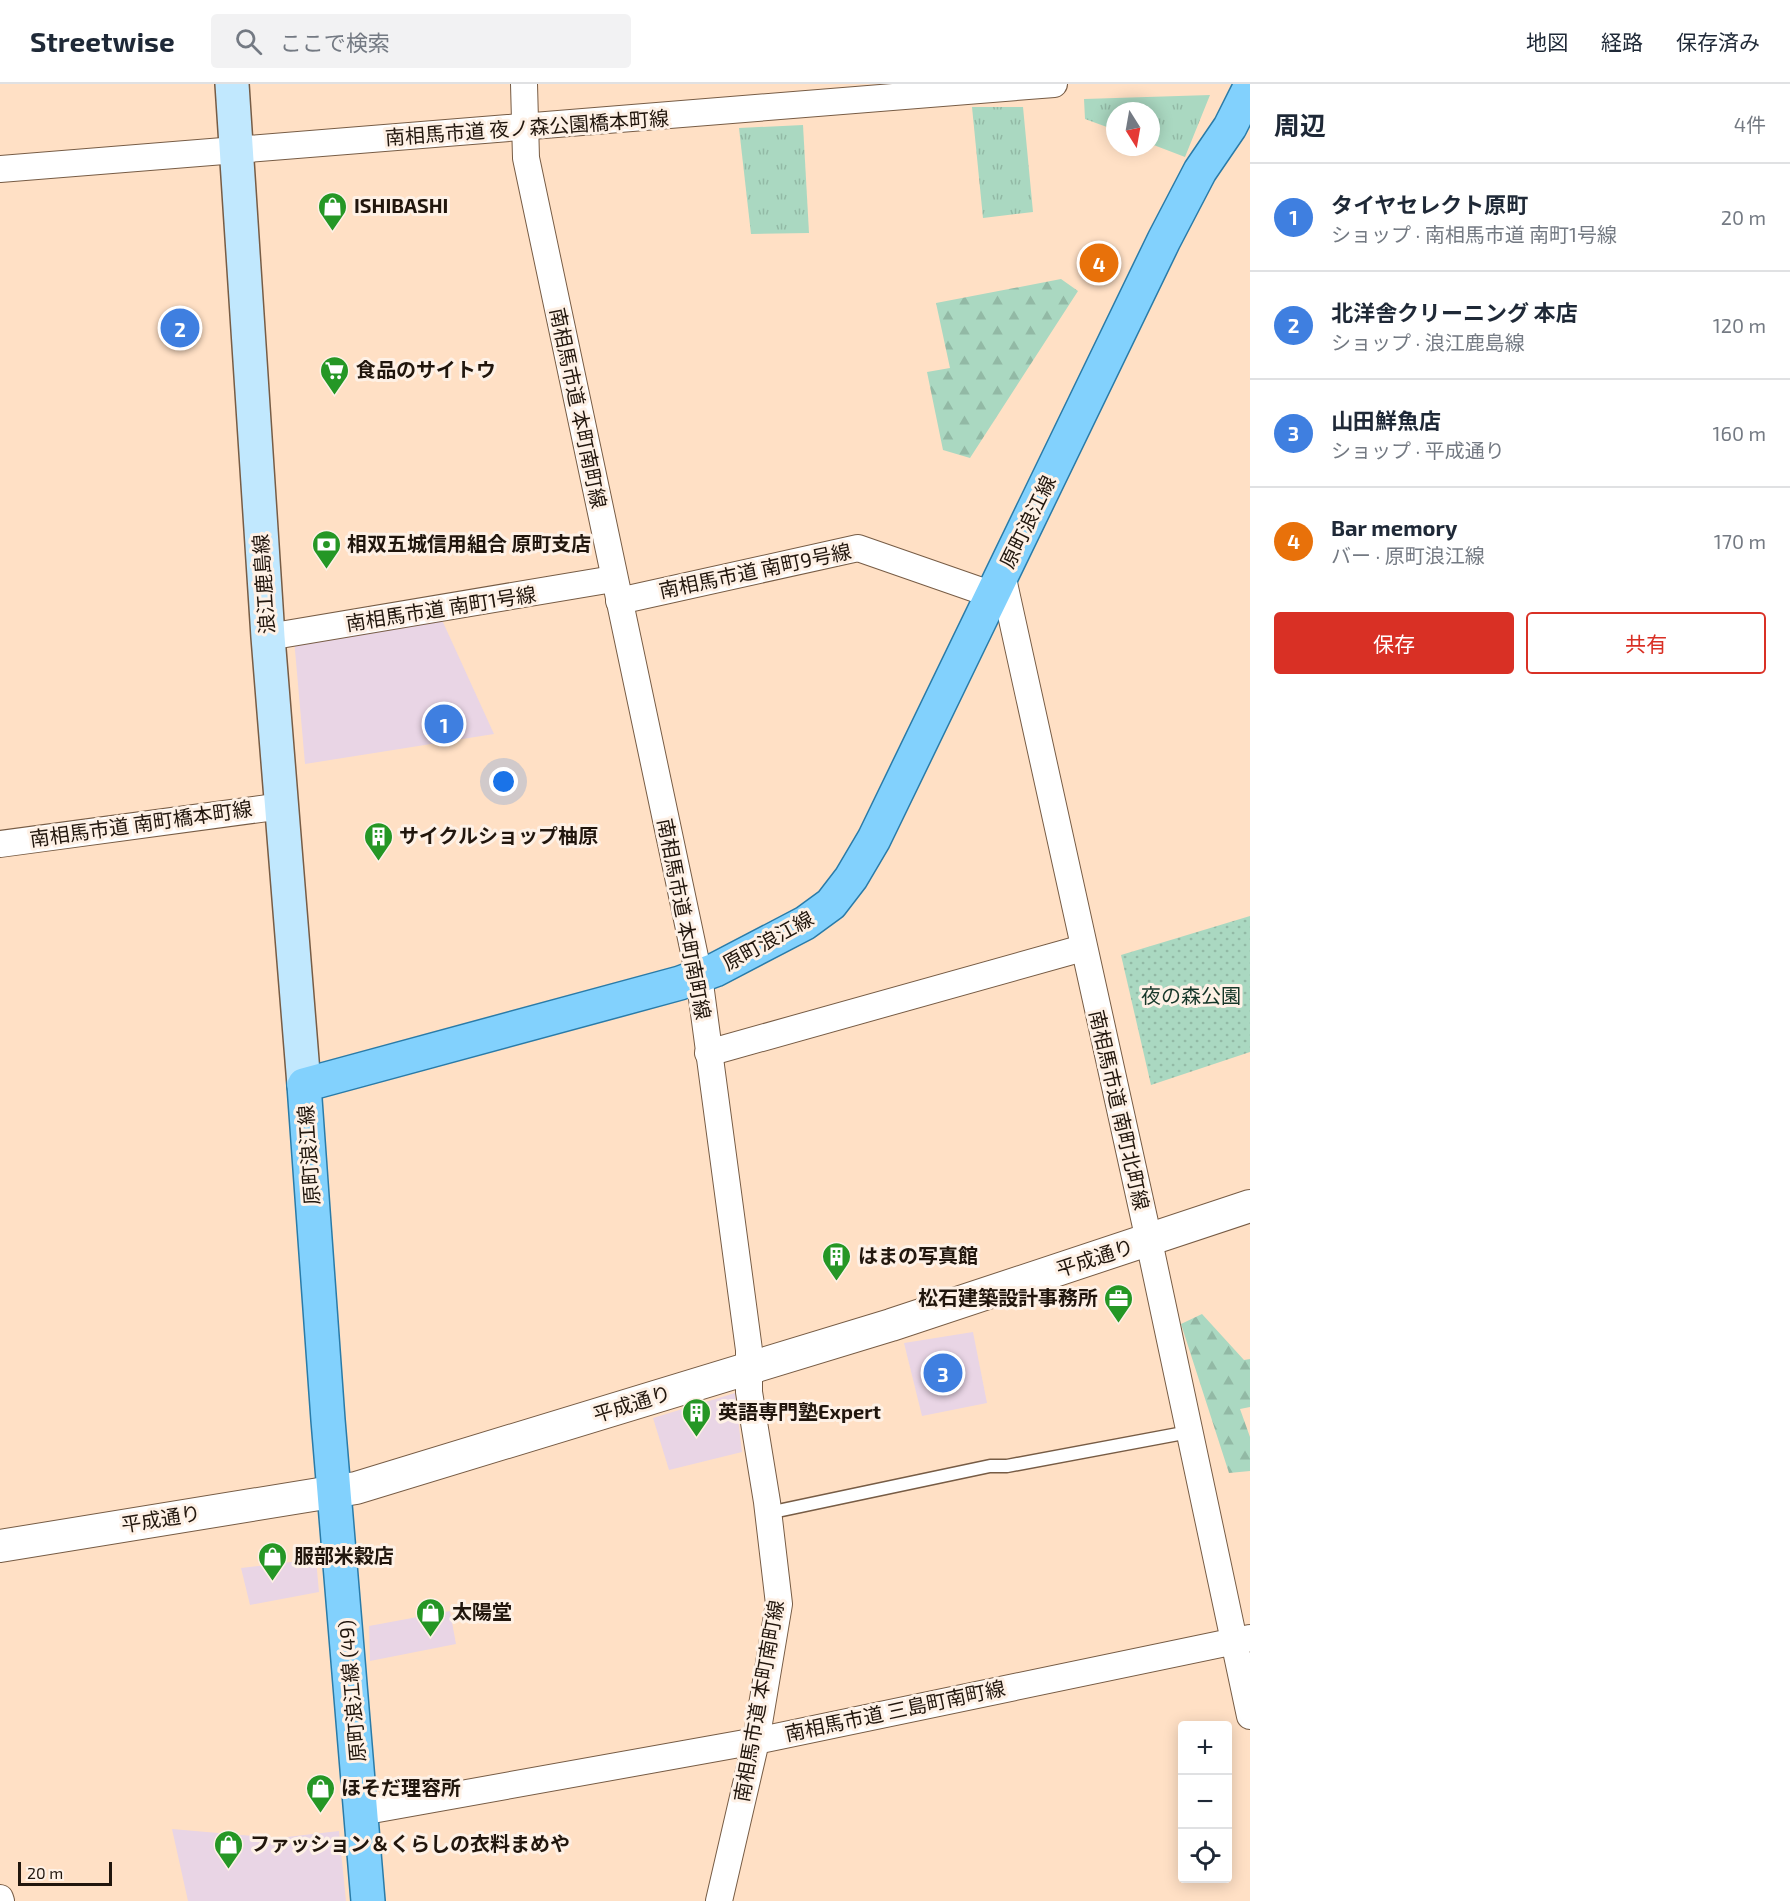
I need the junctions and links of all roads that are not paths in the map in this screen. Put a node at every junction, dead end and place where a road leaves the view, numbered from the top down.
1 (232, 84) edge
2 (524, 84) edge
3 (1053, 84) edge
4 (1250, 87) edge
5 (917, 88) edge
6 (523, 129) junction
7 (235, 150) junction
8 (0, 169) edge
9 (997, 584) junction
10 (616, 590) junction
11 (268, 637) junction
12 (282, 806) junction
13 (0, 844) edge
14 (1083, 948) junction
15 (699, 976) junction
16 (708, 1053) junction
17 (304, 1085) junction
18 (1250, 1206) edge
19 (1148, 1241) junction
20 (748, 1368) junction
21 (1189, 1432) junction
22 (334, 1487) junction
23 (768, 1513) junction
24 (0, 1546) edge
25 (1242, 1639) edge
26 (1250, 1716) edge
27 (756, 1741) junction
28 (361, 1812) junction
29 (368, 1901) edge
30 (719, 1901) edge

1 - 7 main road, 浪江鹿島線
2 - 6 street, 南相馬市道 本町南町線
3 - 5 street, 南相馬市道 夜ノ森公園橋本町線
4 - 9 main road, 原町浪江線
5 - 6 street, 南相馬市道 夜ノ森公園橋本町線
6 - 7 street, 南相馬市道 夜ノ森公園橋本町線
6 - 10 street, 南相馬市道 本町南町線
7 - 8 street, 南相馬市道 夜ノ森公園橋本町線
7 - 11 main road, 浪江鹿島線
9 - 10 street, 南相馬市道 南町9号線
9 - 14 street, 南相馬市道 南町北町線
9 - 15 main road, 原町浪江線
10 - 11 street, 南相馬市道 南町1号線
10 - 15 street, 南相馬市道 本町南町線
11 - 12 main road, 浪江鹿島線
12 - 13 street, 南相馬市道 南町橋本町線
12 - 17 main road, 浪江鹿島線
14 - 16 street
14 - 19 street, 南相馬市道 南町北町線
15 - 16 street, 南相馬市道 本町南町線
15 - 17 main road, 原町浪江線
16 - 20 street, 南相馬市道 本町南町線
17 - 22 main road, 原町浪江線
18 - 19 street, 平成通り
19 - 20 street, 平成通り
19 - 21 street, 南相馬市道 南町北町線
20 - 22 street, 平成通り
20 - 23 street, 南相馬市道 本町南町線
21 - 23 lane
21 - 25 street, 南相馬市道 南町北町線
22 - 24 street, 平成通り
22 - 28 main road, 原町浪江線 (49)
23 - 27 street, 南相馬市道 本町南町線
25 - 26 street, 南相馬市道 南町北町線
25 - 27 street, 南相馬市道 三島町南町線
27 - 28 street, 南相馬市道 三島町南町線
27 - 30 street, 南相馬市道 本町南町線
28 - 29 main road, 原町浪江線 (49)

